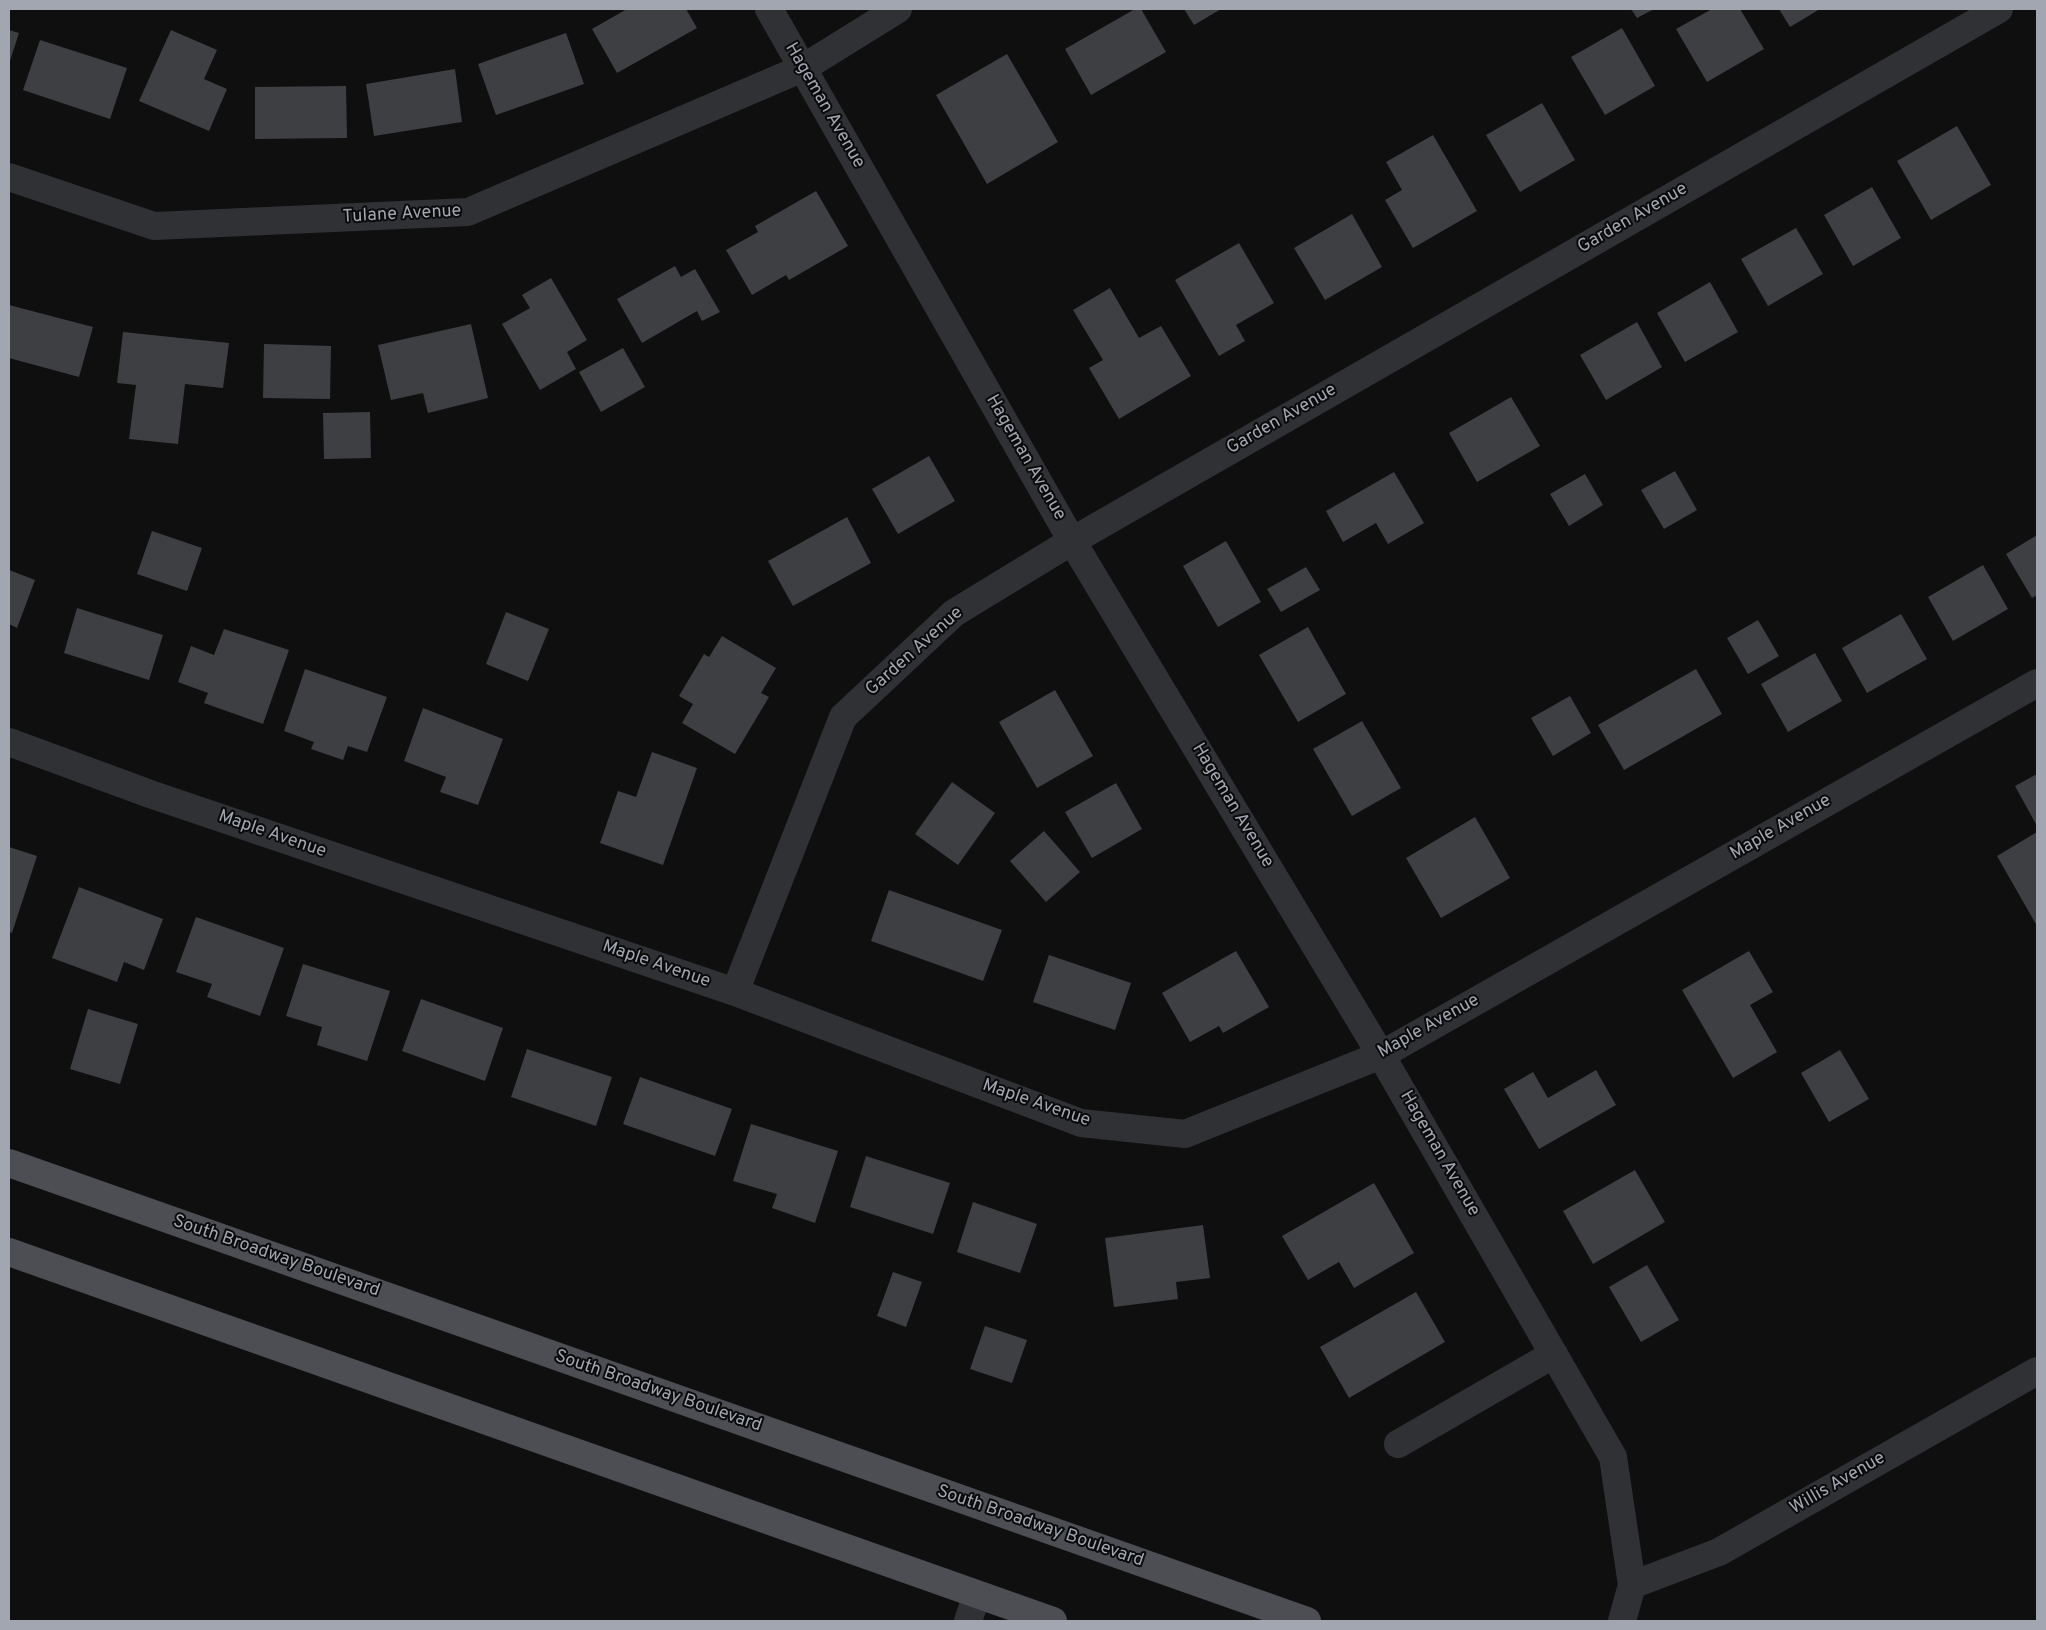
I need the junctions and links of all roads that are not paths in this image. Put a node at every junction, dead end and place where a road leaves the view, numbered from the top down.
1 (769, 9) edge
2 (898, 9) edge
3 (1999, 9) edge
4 (803, 68) junction
5 (9, 177) edge
6 (1072, 541) junction
7 (2037, 683) edge
8 (9, 742) edge
9 (736, 992) junction
10 (1381, 1055) junction
11 (9, 1163) edge
12 (9, 1252) edge
13 (1554, 1354) junction
14 (2037, 1371) edge
15 (1398, 1444) dead end
16 (1632, 1585) junction
17 (977, 1595) junction
18 (968, 1621) edge
19 (1053, 1621) edge
20 (1307, 1621) edge
21 (1622, 1621) edge

1 - 4 street, Hageman Avenue
2 - 4 street, Tulane Avenue
3 - 6 street, Garden Avenue
4 - 5 street, Tulane Avenue
4 - 6 street, Hageman Avenue
6 - 9 street, Garden Avenue
6 - 10 street, Hageman Avenue
7 - 10 street, Maple Avenue
8 - 9 street, Maple Avenue
9 - 10 street, Maple Avenue
10 - 13 street, Hageman Avenue
11 - 20 main road, South Broadway Boulevard
12 - 17 main road
13 - 15 street
13 - 16 street, Hageman Avenue
14 - 16 street, Willis Avenue
16 - 21 street, Hageman Avenue
17 - 18 street
17 - 19 main road

